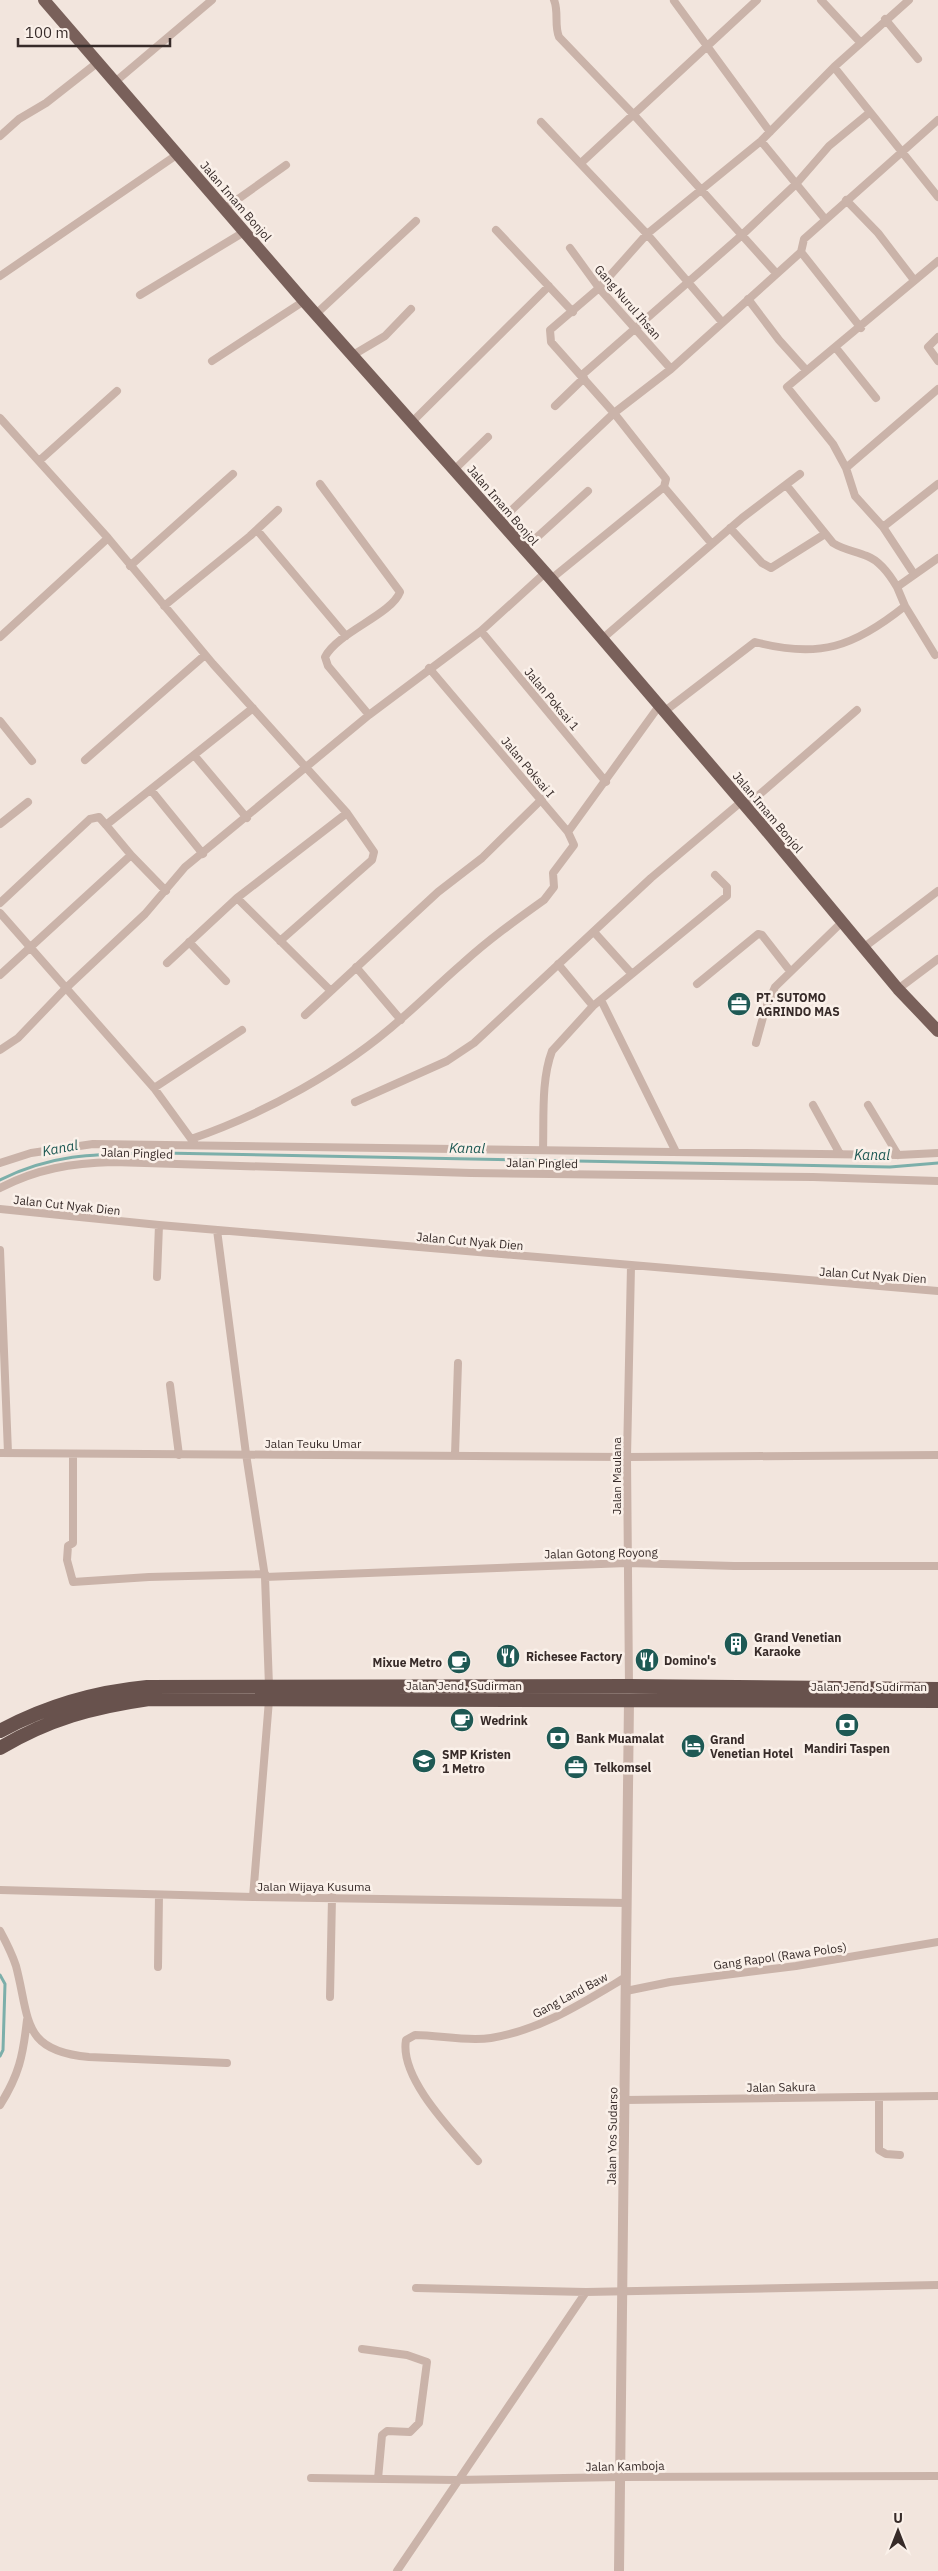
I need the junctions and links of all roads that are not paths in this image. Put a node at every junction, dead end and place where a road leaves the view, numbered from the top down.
1 (44, 0) edge
2 (212, 0) edge
3 (554, 0) edge
4 (757, 0) edge
5 (821, 0) edge
6 (909, 0) edge
7 (674, 1) dead end
8 (899, 3) edge
9 (885, 19) junction
10 (860, 42) junction
11 (709, 46) junction
12 (918, 59) dead end
13 (97, 63) junction
14 (834, 67) junction
15 (115, 82) junction
16 (869, 112) junction
17 (634, 115) junction
18 (938, 120) edge
19 (541, 122) dead end
20 (770, 132) junction
21 (0, 136) edge
22 (761, 141) junction
23 (902, 152) junction
24 (178, 154) junction
25 (581, 163) junction
26 (286, 165) dead end
27 (796, 184) junction
28 (702, 191) junction
29 (938, 196) edge
30 (846, 200) junction
31 (224, 209) junction
32 (825, 219) junction
33 (416, 220) dead end
34 (496, 230) dead end
35 (244, 232) junction
36 (647, 234) junction
37 (742, 235) junction
38 (570, 248) dead end
39 (801, 252) junction
40 (938, 260) edge
41 (776, 273) junction
42 (0, 276) edge
43 (914, 280) junction
44 (689, 282) junction
45 (549, 286) junction
46 (599, 288) junction
47 (140, 295) dead end
48 (748, 299) junction
49 (304, 301) junction
50 (411, 309) dead end
51 (573, 312) junction
52 (316, 314) junction
53 (722, 322) junction
54 (636, 328) junction
55 (861, 328) junction
56 (938, 337) edge
57 (836, 348) junction
58 (353, 355) junction
59 (212, 361) dead end
60 (938, 361) edge
61 (671, 369) junction
62 (806, 370) junction
63 (583, 377) junction
64 (938, 389) edge
65 (117, 391) dead end
66 (876, 398) dead end
67 (556, 406) dead end
68 (614, 413) junction
69 (0, 418) edge
70 (411, 423) junction
71 (488, 437) dead end
72 (39, 461) junction
73 (846, 468) junction
74 (454, 470) junction
75 (233, 474) dead end
76 (800, 474) dead end
77 (320, 484) dead end
78 (938, 484) edge
79 (787, 486) junction
80 (664, 487) junction
81 (588, 491) dead end
82 (278, 510) dead end
83 (500, 521) junction
84 (883, 527) junction
85 (730, 528) junction
86 (257, 530) junction
87 (826, 534) junction
88 (108, 538) junction
89 (712, 544) junction
90 (524, 549) junction
91 (938, 558) edge
92 (130, 566) junction
93 (914, 574) junction
94 (548, 576) junction
95 (896, 587) junction
96 (164, 606) junction
97 (905, 606) junction
98 (481, 631) junction
99 (346, 636) junction
100 (0, 637) edge
101 (602, 639) junction
102 (205, 655) junction
103 (935, 655) dead end
104 (429, 668) junction
105 (253, 708) junction
106 (662, 708) junction
107 (856, 710) dead end
108 (369, 715) junction
109 (0, 721) edge
110 (194, 755) junction
111 (84, 760) dead end
112 (32, 761) dead end
113 (305, 768) junction
114 (606, 782) junction
115 (151, 790) junction
116 (542, 799) junction
117 (28, 802) dead end
118 (743, 804) junction
119 (347, 814) junction
120 (247, 818) junction
121 (0, 824) edge
122 (106, 825) junction
123 (568, 832) junction
124 (203, 854) junction
125 (131, 855) junction
126 (715, 875) dead end
127 (166, 891) junction
128 (938, 891) edge
129 (237, 898) junction
130 (0, 903) edge
131 (0, 914) edge
132 (842, 922) junction
133 (594, 932) junction
134 (280, 941) junction
135 (189, 942) junction
136 (863, 948) junction
137 (29, 949) junction
138 (938, 959) edge
139 (167, 963) dead end
140 (558, 964) junction
141 (356, 967) junction
142 (790, 971) junction
143 (631, 973) junction
144 (0, 976) edge
145 (226, 981) dead end
146 (697, 984) dead end
147 (65, 989) junction
148 (898, 989) junction
149 (331, 991) junction
150 (601, 1000) junction
151 (593, 1006) junction
152 (305, 1015) dead end
153 (401, 1020) junction
154 (242, 1030) dead end
155 (938, 1031) edge
156 (756, 1043) dead end
157 (0, 1050) edge
158 (154, 1088) junction
159 (355, 1102) dead end
160 (868, 1105) dead end
161 (813, 1106) dead end
162 (191, 1139) junction
163 (197, 1146) junction
164 (543, 1150) junction
165 (676, 1152) junction
166 (938, 1153) edge
167 (840, 1154) junction
168 (898, 1155) junction
169 (0, 1163) edge
170 (938, 1181) edge
171 (0, 1188) edge
172 (0, 1208) edge
173 (159, 1225) junction
174 (217, 1230) junction
175 (0, 1250) edge
176 (631, 1266) junction
177 (158, 1277) dead end
178 (1, 1288) edge
179 (938, 1291) edge
180 (458, 1363) dead end
181 (170, 1385) dead end
182 (4, 1453) edge
183 (73, 1454) junction
184 (246, 1454) junction
185 (179, 1455) junction
186 (455, 1455) junction
187 (938, 1455) edge
188 (627, 1457) junction
189 (627, 1562) junction
190 (938, 1566) edge
191 (265, 1576) junction
192 (269, 1686) junction
193 (364, 1686) junction
194 (629, 1686) junction
195 (938, 1689) edge
196 (784, 1695) junction
197 (269, 1700) junction
198 (364, 1700) junction
199 (629, 1700) junction
200 (938, 1702) edge
201 (0, 1732) edge
202 (0, 1748) edge
203 (0, 1890) edge
204 (159, 1895) junction
205 (253, 1897) junction
206 (332, 1897) junction
207 (627, 1902) junction
208 (0, 1931) edge
209 (938, 1942) edge
210 (158, 1967) dead end
211 (626, 1977) junction
212 (626, 1991) junction
213 (330, 1997) dead end
214 (27, 2018) junction
215 (227, 2063) dead end
216 (938, 2096) edge
217 (879, 2097) junction
218 (625, 2100) junction
219 (0, 2105) edge
220 (900, 2155) dead end
221 (478, 2161) dead end
222 (938, 2285) edge
223 (416, 2288) dead end
224 (586, 2292) junction
225 (622, 2292) junction
226 (362, 2350) dead end
227 (938, 2476) edge
228 (621, 2477) junction
229 (312, 2478) dead end
230 (378, 2479) junction
231 (457, 2480) junction
232 (398, 2571) edge
233 (619, 2571) edge

1 - 13 main road, Jalan Imam Bonjol
2 - 15 street
3 - 17 street
4 - 11 street
5 - 10 street
6 - 8 street
7 - 11 street
8 - 9 street
9 - 10 street
9 - 12 street
10 - 14 street
11 - 17 street
11 - 20 street
13 - 15 main road, Jalan Imam Bonjol
13 - 21 street
14 - 16 street
14 - 20 street
15 - 24 main road, Jalan Imam Bonjol
16 - 23 street
16 - 27 street
17 - 25 street
17 - 28 street
18 - 23 street
19 - 25 street
20 - 22 street
22 - 27 street
22 - 28 street
23 - 29 street
23 - 30 street
24 - 31 main road, Jalan Imam Bonjol
24 - 42 street
25 - 36 street
26 - 31 street
27 - 32 street
27 - 37 street
28 - 36 street
28 - 37 street
30 - 32 street
30 - 43 street
31 - 35 main road, Jalan Imam Bonjol
32 - 39 street
33 - 52 street
34 - 45 street
35 - 47 street
35 - 49 main road, Jalan Imam Bonjol
36 - 44 street
36 - 46 street
37 - 41 street
37 - 44 street
38 - 46 street, Gang Nurul Ihsan
39 - 41 street
39 - 55 street
40 - 43 street
41 - 48 street
43 - 55 street
44 - 53 street
44 - 54 street
45 - 51 street
45 - 70 street
46 - 51 street
46 - 54 street, Gang Nurul Ihsan
48 - 53 street
48 - 62 street
49 - 52 main road, Jalan Imam Bonjol
49 - 59 street
50 - 58 street
51 - 63 street
52 - 58 main road, Jalan Imam Bonjol
53 - 61 street
54 - 61 street, Gang Nurul Ihsan
54 - 63 street
55 - 57 street
56 - 60 street
57 - 62 street
57 - 66 street
58 - 70 main road, Jalan Imam Bonjol
61 - 68 street
62 - 73 street
63 - 67 street
63 - 68 street
64 - 73 street
65 - 72 street
68 - 80 street
68 - 83 street
69 - 72 street
70 - 74 main road, Jalan Imam Bonjol
71 - 74 street
72 - 88 street
73 - 84 street
74 - 83 main road, Jalan Imam Bonjol
75 - 92 street
76 - 79 street
77 - 99 street
78 - 84 street
79 - 85 street
79 - 87 street
80 - 89 street
80 - 94 street
81 - 90 street
82 - 86 street
83 - 90 main road, Jalan Imam Bonjol
84 - 93 street
85 - 87 street
85 - 89 street
86 - 96 street
86 - 99 street
87 - 95 street
88 - 92 street
88 - 100 street
89 - 101 street
90 - 94 main road, Jalan Imam Bonjol
91 - 93 street
92 - 96 street
93 - 95 street
94 - 98 street
94 - 101 main road, Jalan Imam Bonjol
95 - 97 street
96 - 102 street
97 - 103 street
97 - 106 street
98 - 104 street
98 - 114 street, Jalan Poksai 1
99 - 108 street
101 - 106 main road, Jalan Imam Bonjol
102 - 105 street
102 - 111 street
104 - 108 street
104 - 116 street, Jalan Poksai I
105 - 110 street
105 - 113 street
106 - 114 street
106 - 118 main road, Jalan Imam Bonjol
107 - 118 street
108 - 113 street
109 - 112 street
110 - 115 street
110 - 120 street
113 - 119 street
113 - 120 street
114 - 123 street
115 - 122 street
115 - 124 street
116 - 123 street, Jalan Poksai I
116 - 141 street
117 - 121 street
118 - 132 main road, Jalan Imam Bonjol
118 - 133 street
119 - 129 street
119 - 134 street
120 - 124 street
122 - 125 street
122 - 130 street
123 - 153 street
124 - 127 street
125 - 127 street
125 - 137 street
126 - 143 street
127 - 147 street
128 - 136 street
129 - 134 street
129 - 135 street
131 - 137 street
132 - 136 main road, Jalan Imam Bonjol
132 - 142 street
133 - 140 street
133 - 143 street
134 - 149 street
135 - 139 street
135 - 145 street
136 - 148 main road, Jalan Imam Bonjol
137 - 144 street
137 - 147 street
138 - 148 street
140 - 151 street
140 - 159 street
141 - 149 street
141 - 153 street
142 - 146 street
142 - 156 street
143 - 150 street
147 - 157 street
147 - 158 street
148 - 155 main road, Jalan Imam Bonjol
149 - 152 street
150 - 151 street
150 - 165 street
151 - 164 street
153 - 162 street
154 - 158 street
158 - 162 street
160 - 168 street
161 - 167 street
162 - 163 street
163 - 164 street
163 - 169 street
164 - 165 street
165 - 167 street
166 - 168 street
167 - 168 street
170 - 171 street, Jalan Pingled
172 - 173 street, Jalan Cut Nyak Dien
173 - 174 street, Jalan Cut Nyak Dien
173 - 177 street
174 - 176 street, Jalan Cut Nyak Dien
174 - 184 street
175 - 178 street
176 - 179 street, Jalan Cut Nyak Dien
176 - 188 street, Jalan Maulana
178 - 182 street
180 - 186 street
181 - 185 street
182 - 183 street, Jalan Teuku Umar
183 - 185 street, Jalan Teuku Umar
183 - 191 street, Jalan Gotong Royong
184 - 185 street, Jalan Teuku Umar
184 - 186 street, Jalan Teuku Umar
184 - 191 street
186 - 188 street, Jalan Teuku Umar
187 - 188 street, Jalan Teuku Umar
188 - 189 street, Jalan Maulana
189 - 190 street, Jalan Gotong Royong
189 - 191 street, Jalan Gotong Royong
189 - 194 street, Jalan Maulana
191 - 192 street
192 - 193 highway, Jalan Jend. Sudirman
192 - 201 highway, Jalan Jend. Sudirman
193 - 194 highway, Jalan Jend. Sudirman
193 - 198 highway
194 - 196 highway, Jalan Jend. Sudirman
194 - 199 highway
195 - 196 highway, Jalan Jend. Sudirman
196 - 199 highway, Jalan Jend. Sudirman
196 - 200 highway, Jalan Jend. Sudirman
197 - 198 highway, Jalan Jend. Sudirman
197 - 202 highway, Jalan Jend. Sudirman
197 - 205 street
198 - 199 highway, Jalan Jend. Sudirman
199 - 207 street, Jalan Yos Sudarso
203 - 204 street, Jalan Wijaya Kusuma
204 - 205 street, Jalan Wijaya Kusuma
204 - 210 street
205 - 206 street, Jalan Wijaya Kusuma
206 - 207 street, Jalan Wijaya Kusuma
206 - 213 street
207 - 211 street, Jalan Yos Sudarso
208 - 214 street
209 - 212 street, Gang Rapol (Rawa Polos)
211 - 212 street, Jalan Yos Sudarso
211 - 221 street, Gang Land Baw
212 - 218 street, Jalan Yos Sudarso
214 - 215 street
214 - 219 street
216 - 217 street, Jalan Sakura
217 - 218 street, Jalan Sakura
217 - 220 street
218 - 225 street, Jalan Yos Sudarso
222 - 225 street
223 - 224 street
224 - 225 street
224 - 231 street
225 - 228 street, Jalan Yos Sudarso
226 - 230 street
227 - 228 street, Jalan Kamboja
228 - 231 street, Jalan Kamboja
228 - 233 street, Jalan Yos Sudarso
229 - 230 street, Jalan Kamboja
230 - 231 street, Jalan Kamboja
231 - 232 street

